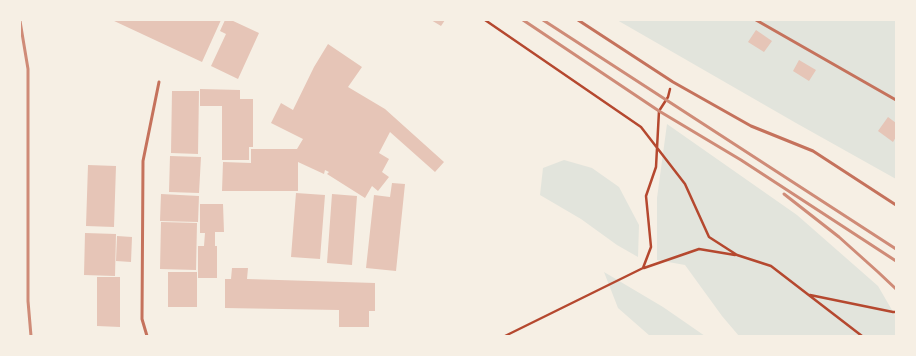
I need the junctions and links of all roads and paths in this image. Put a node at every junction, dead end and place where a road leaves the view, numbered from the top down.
1 (484, 20) edge
2 (578, 20) edge
3 (756, 20) edge
4 (159, 82) dead end
5 (673, 82) junction
6 (896, 100) edge
7 (657, 148) junction
8 (896, 204) edge
9 (737, 255) junction
10 (643, 268) junction
11 (808, 294) junction
12 (896, 312) edge
13 (147, 336) edge
14 (505, 336) edge
15 (862, 336) edge

1 - 7 path
2 - 5 lane
3 - 6 lane
4 - 13 lane
5 - 7 path
5 - 8 lane
7 - 9 path
7 - 10 path
9 - 10 path
9 - 11 path
10 - 14 path
11 - 12 path
11 - 15 path

